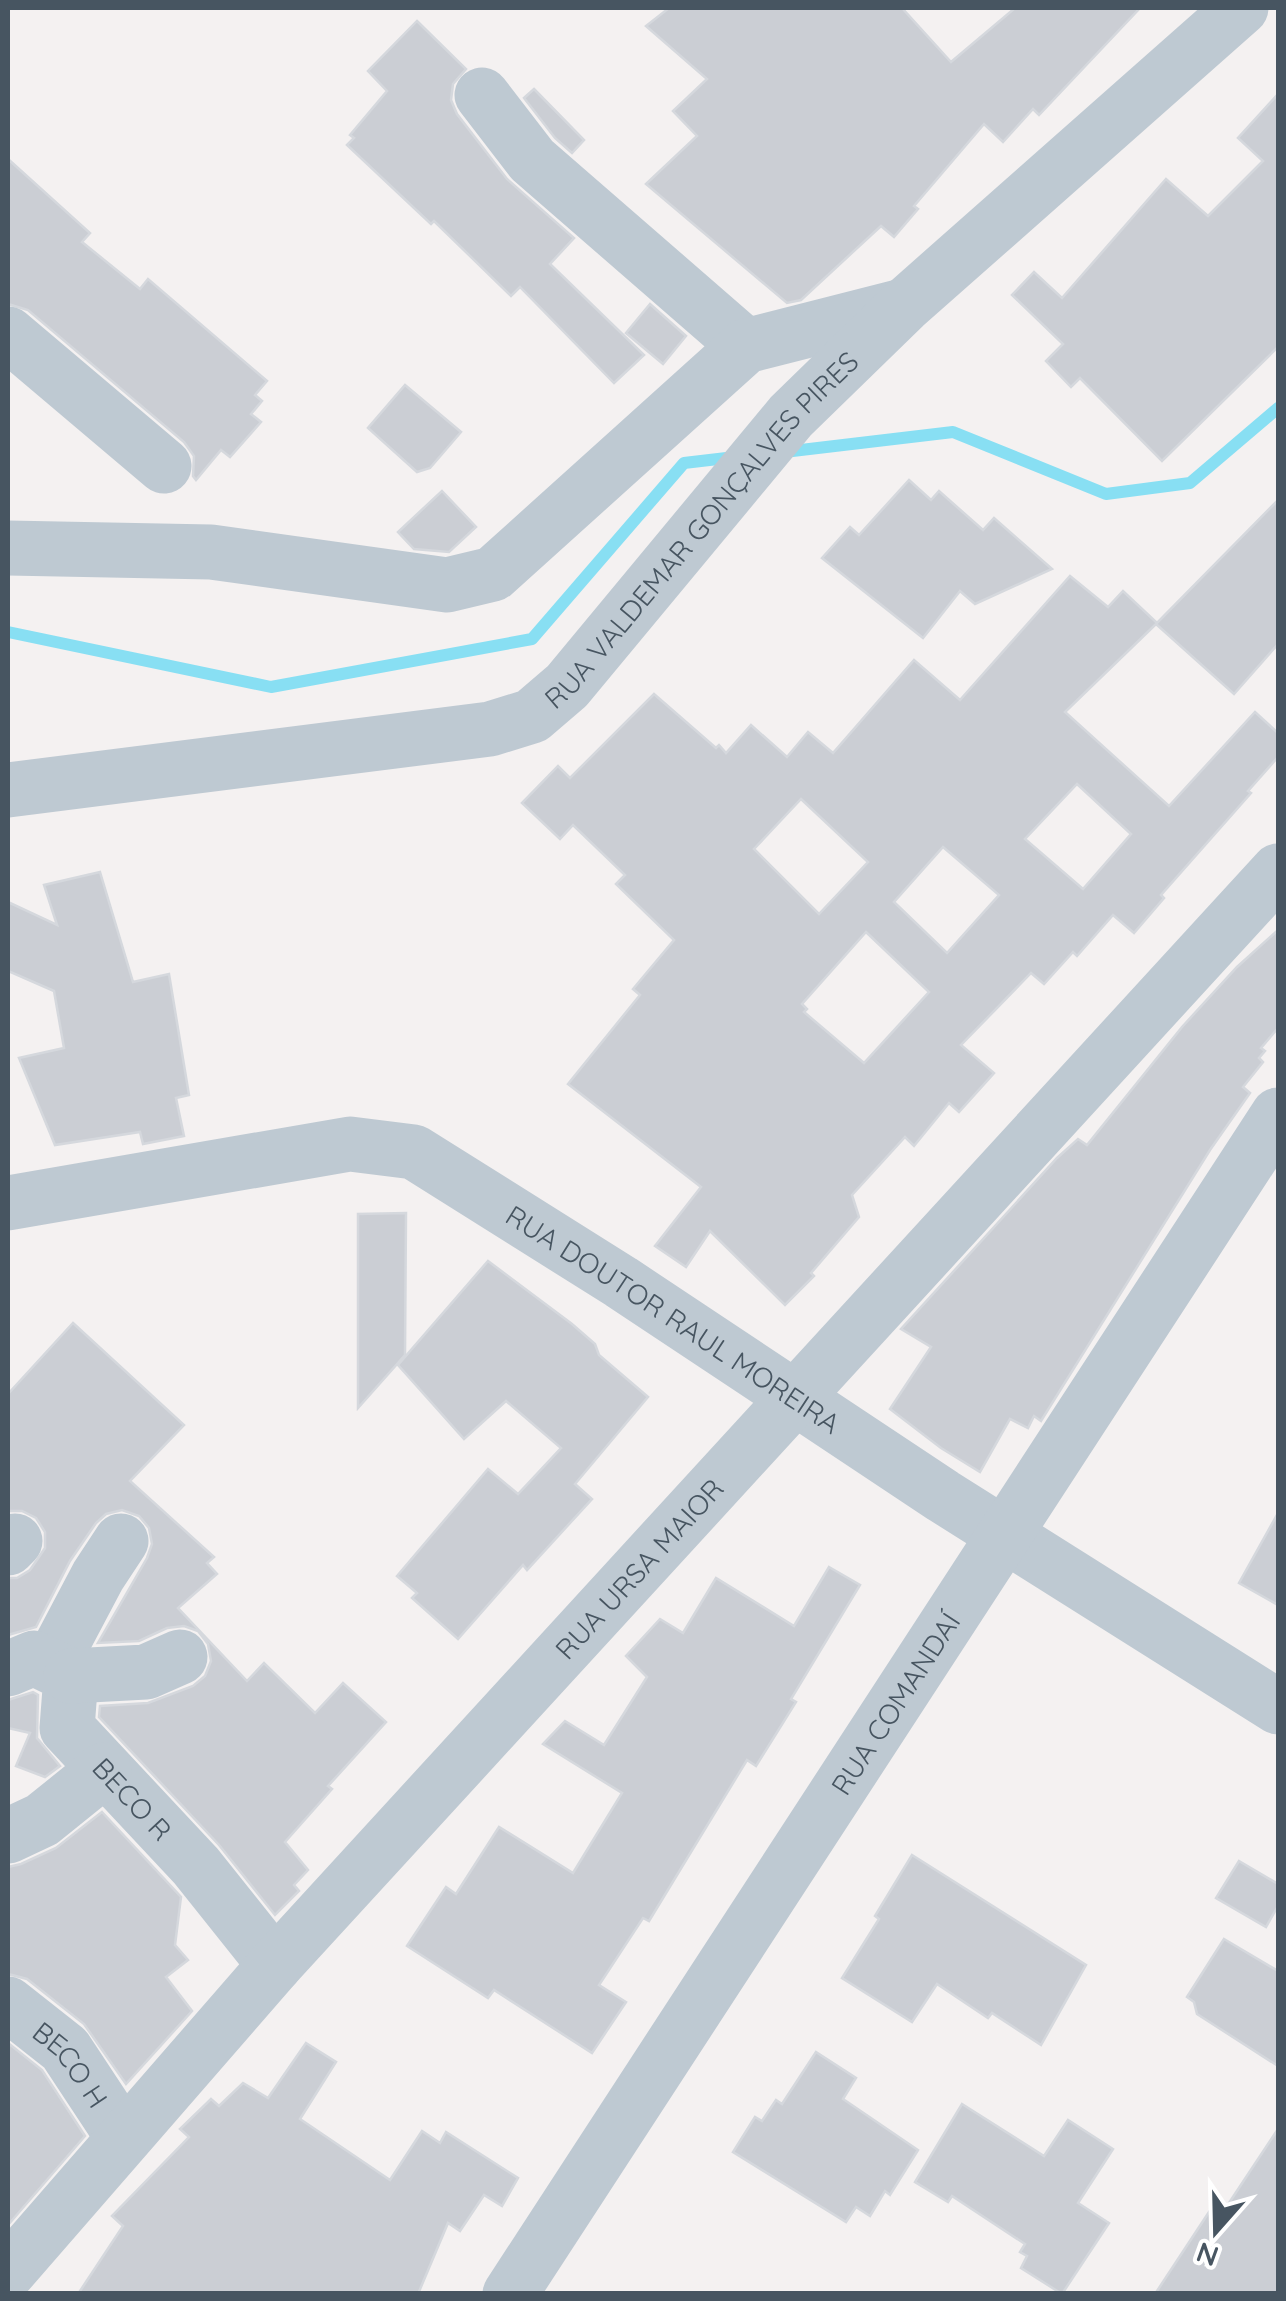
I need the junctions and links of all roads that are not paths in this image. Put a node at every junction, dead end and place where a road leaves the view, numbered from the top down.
1 (1242, 8) edge
2 (482, 96) dead end
3 (904, 306) junction
4 (8, 334) edge
5 (746, 346) junction
6 (164, 466) dead end
7 (8, 548) edge
8 (8, 790) edge
9 (1278, 871) edge
10 (1278, 1115) edge
11 (8, 1203) edge
12 (792, 1399) junction
13 (1004, 1536) junction
14 (121, 1540) dead end
15 (180, 1657) dead end
16 (34, 1659) edge
17 (1278, 1707) edge
18 (104, 1770) junction
19 (8, 1836) edge
20 (275, 1965) junction
21 (8, 2004) edge
22 (123, 2136) junction
23 (8, 2272) edge
24 (510, 2294) edge

1 - 3 street, RUA VALDEMAR GONÇALVES PIRES
2 - 5 street
3 - 5 street, RUA VALDEMAR GONÇALVES PIRES
3 - 8 street, RUA VALDEMAR GONÇALVES PIRES
4 - 6 street
5 - 7 street, RUA VALDEMAR GONÇALVES PIRES
9 - 12 street, RUA URSA MAIOR
10 - 13 street, RUA COMANDAÍ
11 - 12 street, RUA DOUTOR RAUL MOREIRA
12 - 13 street, RUA DOUTOR RAUL MOREIRA
12 - 20 street, RUA URSA MAIOR
13 - 17 street, RUA DOUTOR RAUL MOREIRA
13 - 24 street, RUA COMANDAÍ
14 - 16 street
15 - 16 street
16 - 18 street, BECO R
18 - 19 street
18 - 20 street, BECO R
20 - 22 street, RUA URSA MAIOR
21 - 22 street, BECO H
22 - 23 street, RUA URSA MAIOR

